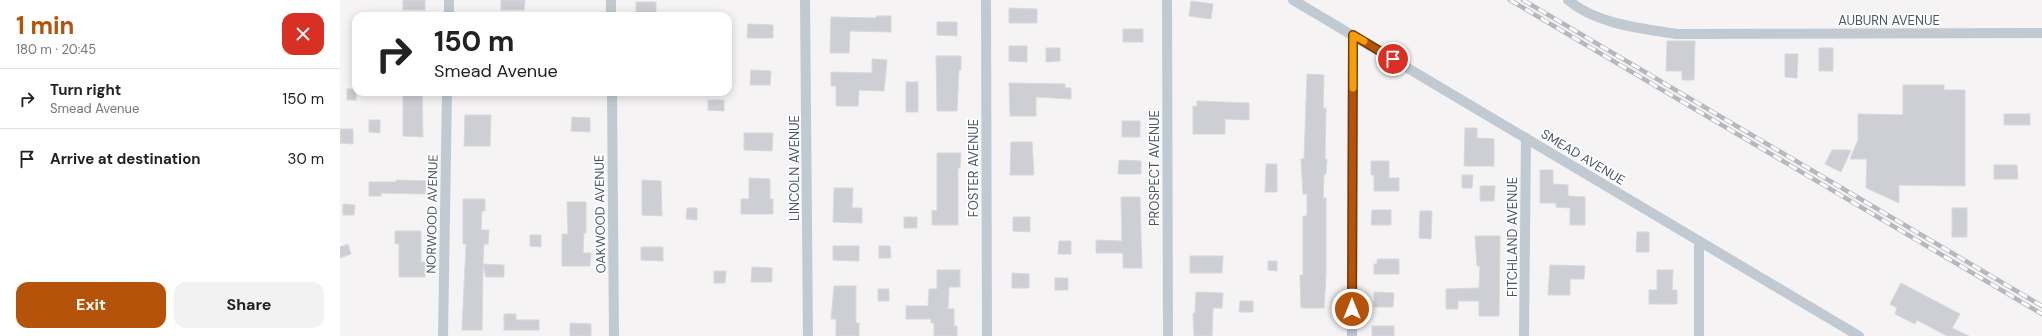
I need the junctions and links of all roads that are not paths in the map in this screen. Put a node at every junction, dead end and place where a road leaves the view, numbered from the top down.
1 (449, 0) edge
2 (611, 0) edge
3 (805, 0) edge
4 (986, 0) edge
5 (1167, 0) edge
6 (1294, 0) edge
7 (1568, 0) edge
8 (449, 12) edge
9 (611, 12) edge
10 (2042, 33) edge
11 (1353, 35) junction
12 (447, 96) edge
13 (612, 96) edge
14 (1526, 138) junction
15 (1699, 241) junction
16 (443, 336) edge
17 (614, 336) edge
18 (808, 336) edge
19 (987, 336) edge
20 (1168, 336) edge
21 (1352, 336) edge
22 (1524, 336) edge
23 (1699, 336) edge
24 (1859, 336) edge

1 - 8 street
2 - 9 street
3 - 18 street, LINCOLN AVENUE
4 - 19 street, FOSTER AVENUE
5 - 20 street, PROSPECT AVENUE
6 - 11 street, SMEAD AVENUE
7 - 10 street, AUBURN AVENUE
11 - 14 street, SMEAD AVENUE
11 - 21 street
12 - 16 street, NORWOOD AVENUE
13 - 17 street, OAKWOOD AVENUE
14 - 15 street, SMEAD AVENUE
14 - 22 street, FITCHLAND AVENUE
15 - 23 street
15 - 24 street, SMEAD AVENUE

